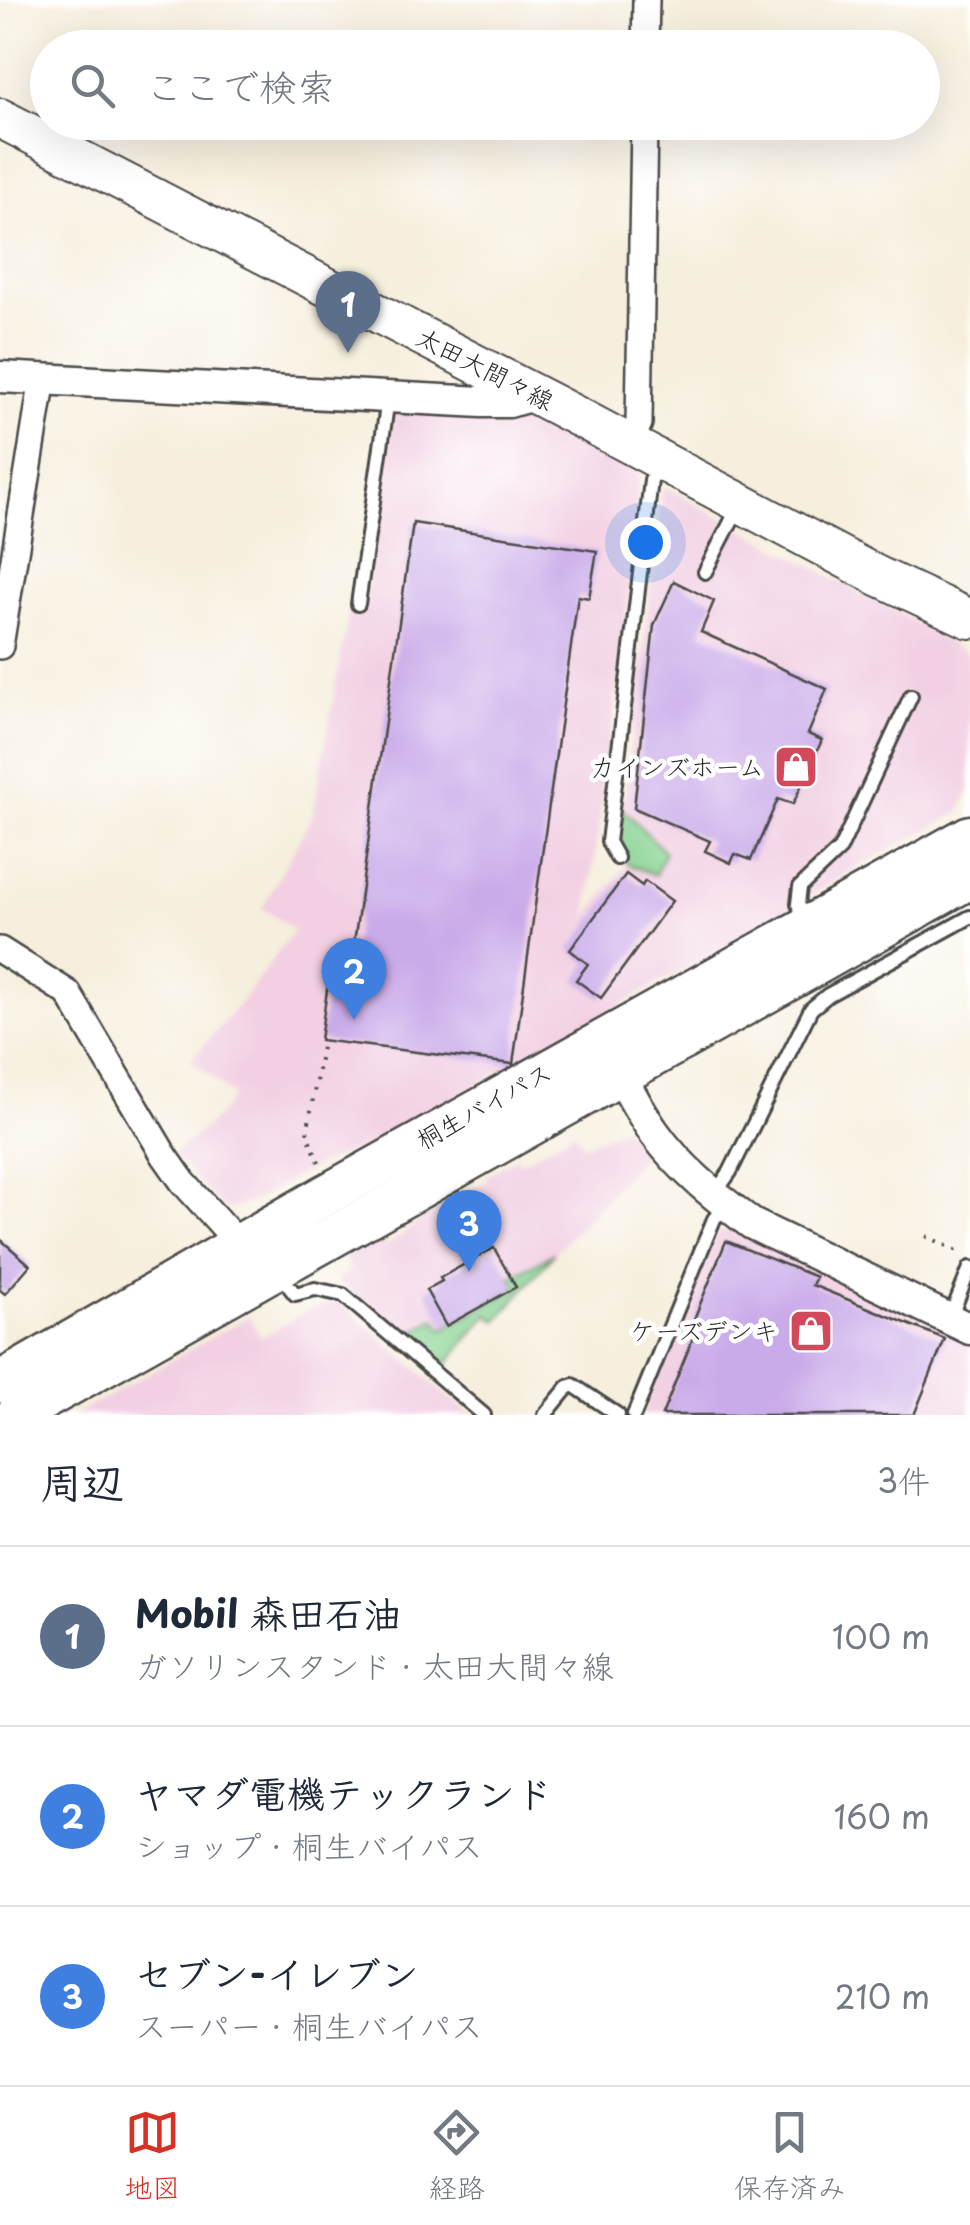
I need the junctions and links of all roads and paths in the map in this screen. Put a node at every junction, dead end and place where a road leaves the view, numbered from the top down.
1 (646, 0) edge
2 (645, 30) edge
3 (0, 118) edge
4 (30, 134) edge
5 (42, 140) edge
6 (644, 140) edge
7 (0, 378) edge
8 (43, 378) junction
9 (533, 395) junction
10 (389, 396) junction
11 (645, 452) junction
12 (740, 504) junction
13 (706, 572) dead end
14 (358, 604) dead end
15 (970, 618) edge
16 (0, 646) edge
17 (911, 696) dead end
18 (970, 836) edge
19 (617, 858) dead end
20 (970, 878) edge
21 (970, 917) edge
22 (807, 926) junction
23 (0, 950) edge
24 (322, 1040) dead end
25 (610, 1057) junction
26 (326, 1174) dead end
27 (720, 1200) junction
28 (926, 1236) dead end
29 (240, 1245) junction
30 (964, 1254) dead end
31 (970, 1268) edge
32 (276, 1269) junction
33 (960, 1325) edge
34 (0, 1382) edge
35 (16, 1415) edge
36 (484, 1415) edge
37 (545, 1415) edge
38 (618, 1415) edge
39 (634, 1415) edge

1 - 2 street
3 - 4 main road, 太田大間々線
5 - 9 main road, 太田大間々線
6 - 11 street
7 - 8 street
8 - 10 street
8 - 16 street
9 - 10 street
9 - 11 main road, 太田大間々線
10 - 14 lane
11 - 12 main road, 太田大間々線
11 - 19 lane
12 - 13 lane
12 - 15 main road, 太田大間々線
17 - 22 lane
18 - 22 highway, 桐生バイパス
20 - 25 highway, 桐生バイパス
21 - 27 lane
22 - 25 highway, 桐生バイパス
23 - 29 street
24 - 26 path
25 - 27 street
25 - 29 highway, 桐生バイパス
25 - 32 highway, 桐生バイパス
27 - 33 street
27 - 39 lane
28 - 30 path
29 - 34 highway, 桐生バイパス
31 - 33 lane
32 - 35 highway, 桐生バイパス
32 - 36 lane
37 - 38 lane

